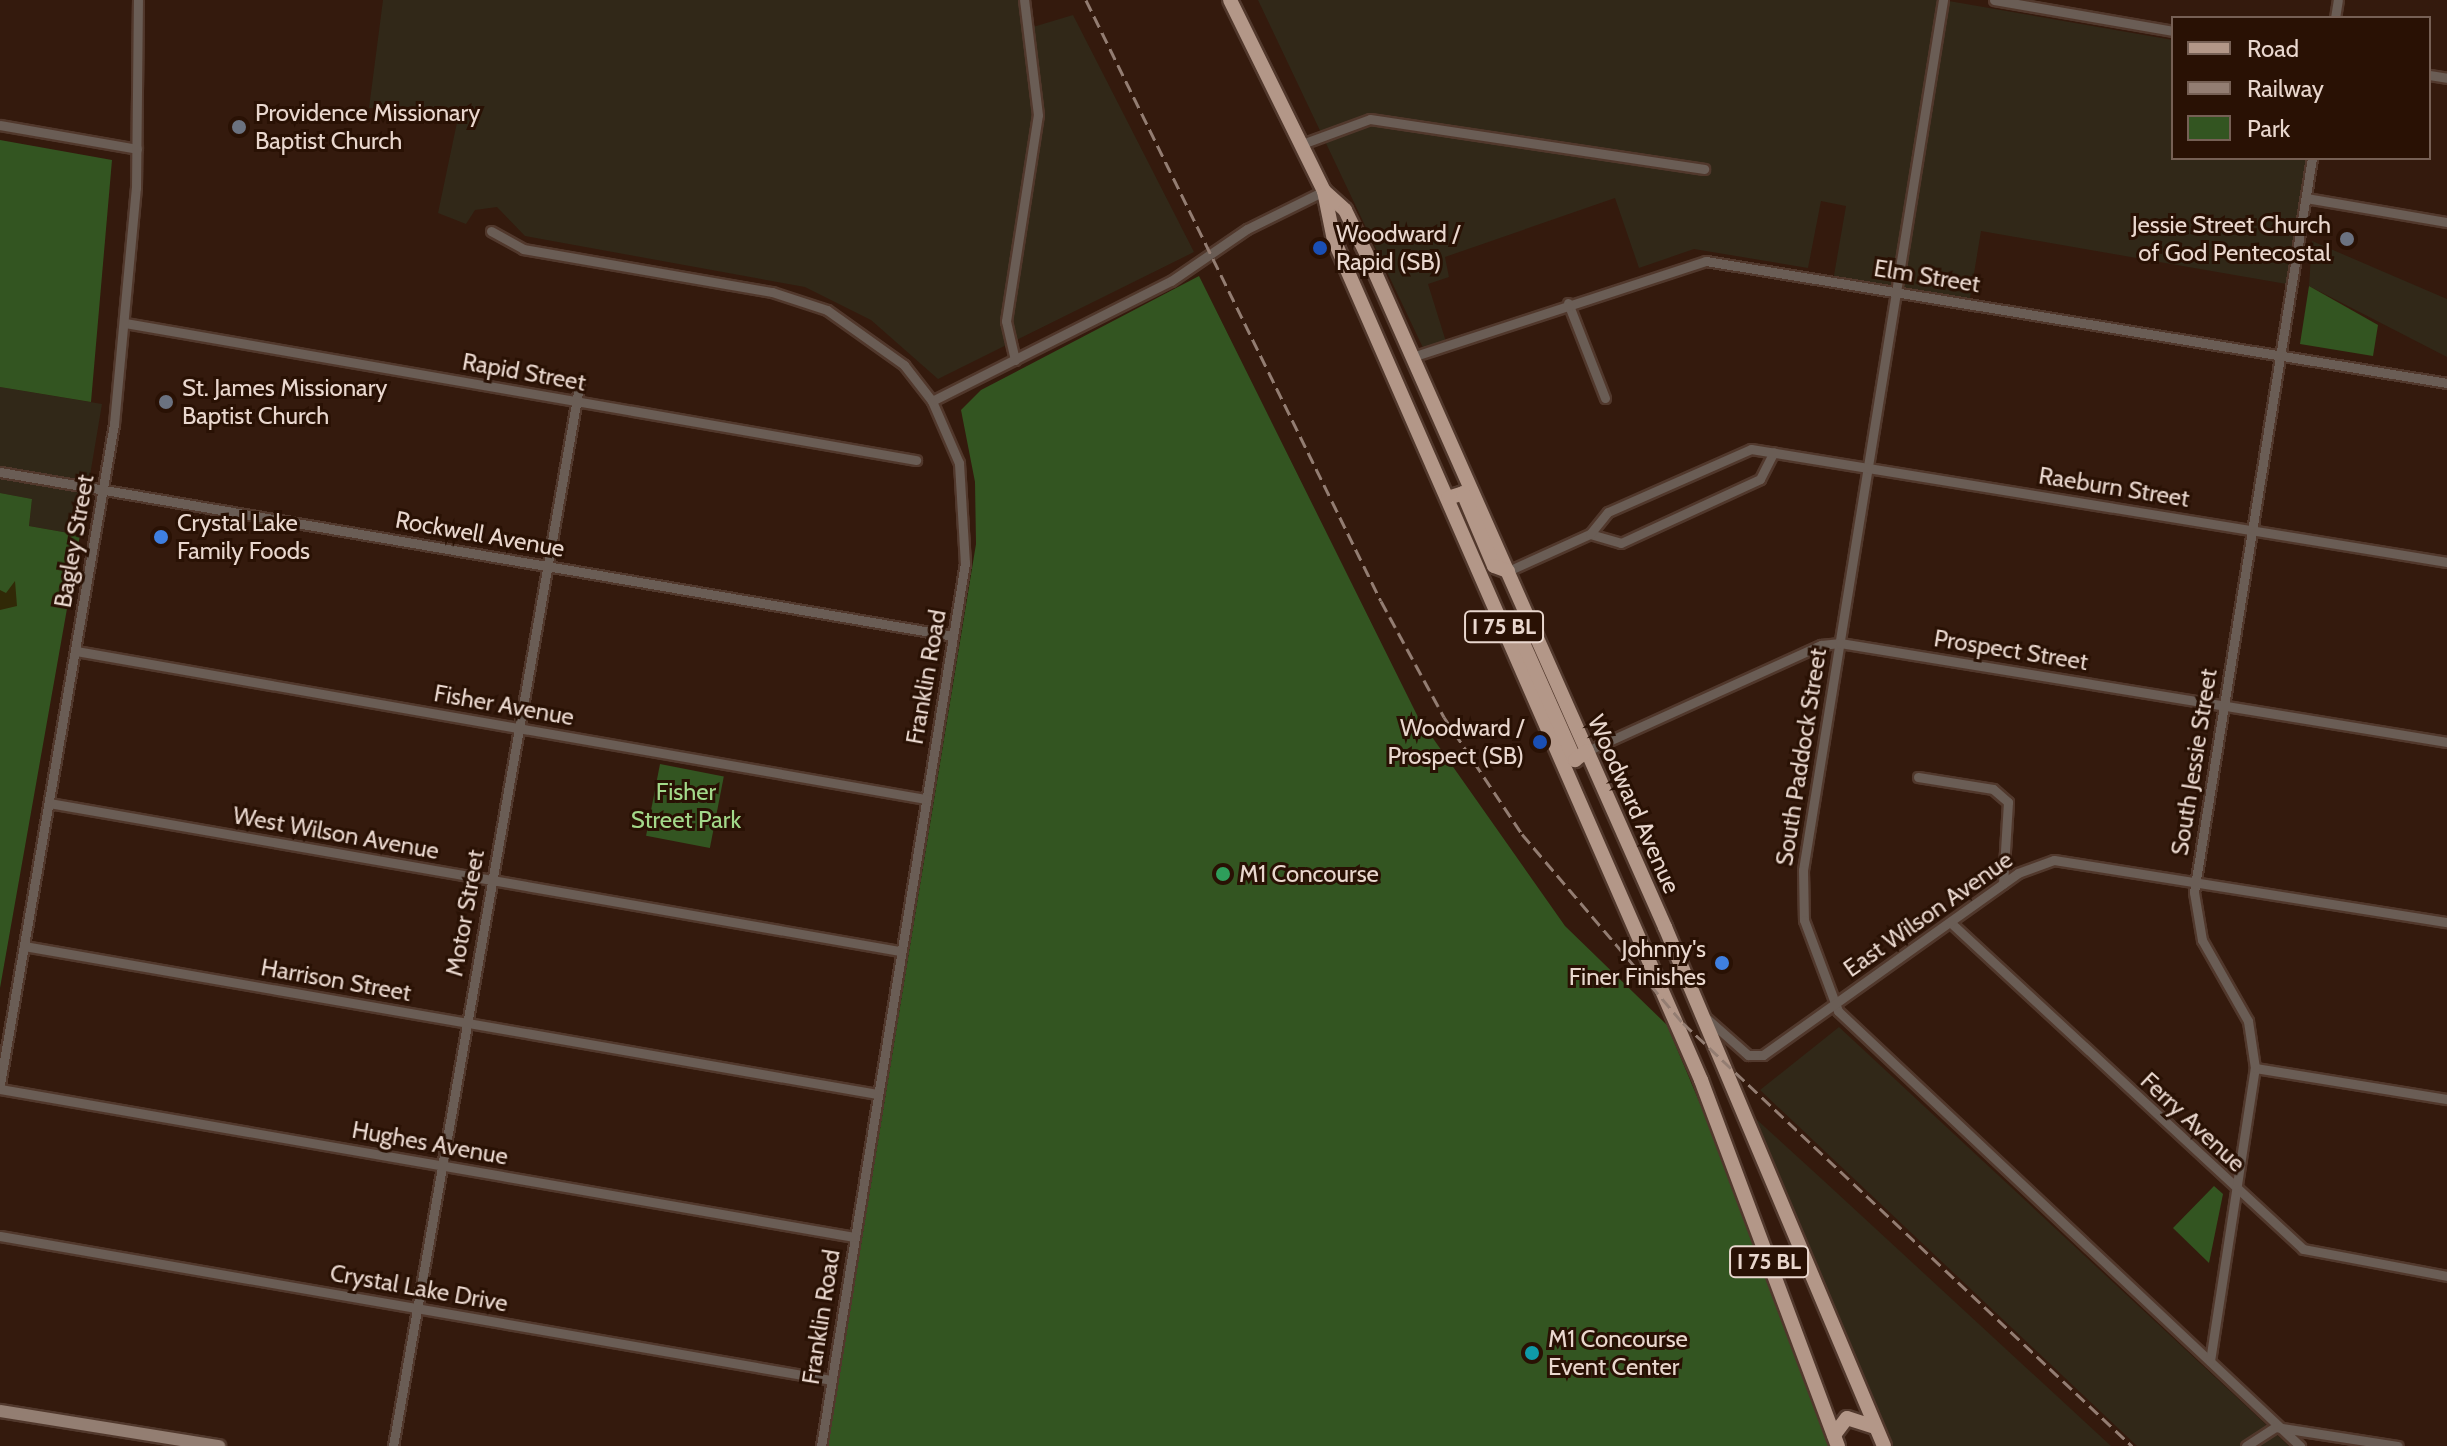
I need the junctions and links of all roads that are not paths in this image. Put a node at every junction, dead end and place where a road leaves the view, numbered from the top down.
1 (138, 0) edge
2 (1024, 0) edge
3 (1230, 0) edge
4 (1943, 0) edge
5 (1994, 0) edge
6 (2171, 31) edge
7 (0, 125) edge
8 (1302, 144) junction
9 (137, 149) junction
10 (2312, 160) edge
11 (1704, 169) dead end
12 (1324, 191) junction
13 (2306, 198) junction
14 (2447, 222) edge
15 (491, 231) dead end
16 (1896, 291) junction
17 (1568, 303) junction
18 (125, 323) junction
19 (2281, 352) junction
20 (1412, 357) junction
21 (1015, 360) junction
22 (2447, 383) edge
23 (579, 387) dead end
24 (1605, 398) dead end
25 (576, 401) junction
26 (932, 401) junction
27 (1774, 452) junction
28 (916, 460) dead end
29 (1868, 467) junction
30 (0, 472) edge
31 (104, 489) junction
32 (1448, 498) junction
33 (2252, 530) junction
34 (1590, 534) junction
35 (2447, 562) edge
36 (547, 566) junction
37 (1508, 571) junction
38 (1506, 631) junction
39 (953, 636) junction
40 (1840, 643) junction
41 (76, 651) junction
42 (2224, 706) junction
43 (518, 728) junction
44 (2447, 742) edge
45 (1587, 751) junction
46 (1918, 777) dead end
47 (926, 799) junction
48 (49, 803) junction
49 (491, 880) junction
50 (2195, 881) junction
51 (2003, 884) junction
52 (1950, 922) junction
53 (2447, 922) edge
54 (24, 946) junction
55 (900, 951) junction
56 (1832, 1005) junction
57 (1702, 1015) junction
58 (467, 1023) junction
59 (2255, 1068) junction
60 (0, 1086) edge
61 (877, 1094) junction
62 (2447, 1099) edge
63 (442, 1166) junction
64 (2237, 1191) junction
65 (0, 1236) edge
66 (854, 1237) junction
67 (2447, 1276) edge
68 (417, 1308) junction
69 (2210, 1361) junction
70 (831, 1380) junction
71 (0, 1411) edge
72 (1875, 1427) junction
73 (2280, 1427) junction
74 (1836, 1440) edge
75 (219, 1446) edge
76 (393, 1446) edge
77 (821, 1446) edge
78 (1884, 1446) edge
79 (2246, 1446) edge
80 (2300, 1446) edge
81 (2398, 1446) edge

1 - 9 street, Bagley Street
2 - 21 street
3 - 8 main road, Woodward Avenue / I 75 BL
4 - 16 street, South Paddock Street
5 - 6 street
7 - 9 street
8 - 11 street
8 - 12 main road, Woodward Avenue / I 75 BL
9 - 18 street, Bagley Street
10 - 13 street, South Jessie Street
12 - 20 main road, Woodward Avenue / I 75 BL
12 - 21 street
12 - 32 main road, Woodward Avenue / I 75 BL
13 - 14 street
13 - 19 street, South Jessie Street
15 - 26 street, Franklin Road
16 - 17 street, Elm Street
16 - 19 street, Elm Street
16 - 29 street, South Paddock Street
17 - 20 street, Elm Street
17 - 24 street
18 - 25 street, Rapid Street
18 - 31 street, Bagley Street
19 - 22 street, Elm Street
19 - 33 street, South Jessie Street
20 - 37 main road, Woodward Avenue / I 75 BL
21 - 26 street
23 - 25 street, Motor Street
25 - 28 street, Rapid Street
25 - 36 street, Motor Street
26 - 39 street, Franklin Road
27 - 29 street, Raeburn Street
27 - 34 street, Raeburn Street
27 - 34 street
29 - 33 street, Raeburn Street
29 - 40 street, South Paddock Street
30 - 31 street, Rockwell Avenue
31 - 36 street, Rockwell Avenue
31 - 41 street, Bagley Street
32 - 37 main road
32 - 38 main road, Woodward Avenue / I 75 BL
33 - 35 street, Raeburn Street
33 - 42 street, South Jessie Street
34 - 37 street, Raeburn Street
36 - 39 street, Rockwell Avenue
36 - 43 street, Motor Street
37 - 45 main road, Woodward Avenue / I 75 BL
38 - 45 main road
38 - 74 main road, Woodward Avenue / I 75 BL
39 - 47 street, Franklin Road
40 - 42 street, Prospect Street
40 - 45 street
40 - 56 street, South Paddock Street
41 - 43 street, Fisher Avenue
41 - 48 street, Bagley Street
42 - 44 street, Prospect Street
42 - 50 street, South Jessie Street
43 - 47 street, Fisher Avenue
43 - 49 street, Motor Street
45 - 57 main road, Woodward Avenue / I 75 BL
46 - 51 street
47 - 55 street, Franklin Road
48 - 49 street, West Wilson Avenue
48 - 54 street, Bagley Street
49 - 55 street, West Wilson Avenue
49 - 58 street, Motor Street
50 - 51 street, East Wilson Avenue
50 - 53 street, East Wilson Avenue
50 - 59 street, South Jessie Street
51 - 52 street, East Wilson Avenue
52 - 56 street, East Wilson Avenue
52 - 64 street, Ferry Avenue
54 - 58 street, Harrison Street
54 - 60 street, Bagley Street
55 - 61 street, Franklin Road
56 - 57 street, East Wilson Avenue
56 - 69 street
57 - 72 main road, Woodward Avenue / I 75 BL
58 - 61 street, Harrison Street
58 - 63 street, Motor Street
59 - 62 street
59 - 64 street, South Jessie Street
60 - 63 street, Hughes Avenue
61 - 66 street, Franklin Road
63 - 66 street, Hughes Avenue
63 - 68 street, Motor Street
64 - 67 street, Ferry Avenue
64 - 69 street, South Jessie Street
65 - 68 street, Crystal Lake Drive
66 - 70 street, Franklin Road
68 - 70 street, Crystal Lake Drive
68 - 76 street, Motor Street
69 - 73 street
70 - 77 street, Franklin Road
71 - 75 street
72 - 74 main road
72 - 78 main road, Woodward Avenue / I 75 BL
73 - 79 street
73 - 80 street
73 - 81 street

